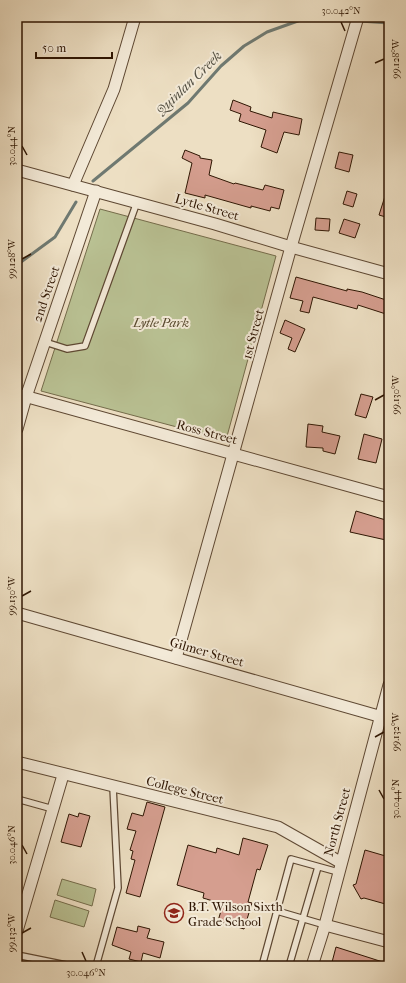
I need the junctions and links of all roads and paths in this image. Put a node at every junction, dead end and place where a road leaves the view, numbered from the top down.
1 (135, 17) edge
2 (358, 17) edge
3 (17, 170) edge
4 (73, 185) junction
5 (96, 191) junction
6 (137, 202) junction
7 (291, 247) junction
8 (389, 274) edge
9 (45, 342) junction
10 (21, 396) edge
11 (17, 429) edge
12 (234, 454) junction
13 (389, 497) edge
14 (17, 613) edge
15 (176, 658) junction
16 (389, 685) edge
17 (385, 718) edge
18 (17, 762) edge
19 (63, 775) junction
20 (113, 786) junction
21 (17, 799) edge
22 (53, 809) junction
23 (318, 867) junction
24 (339, 867) junction
25 (277, 911) junction
26 (303, 919) junction
27 (325, 925) junction
28 (17, 931) edge
29 (389, 942) edge
30 (17, 954) edge
31 (60, 965) edge
32 (71, 966) edge
33 (96, 966) edge
34 (262, 966) edge
35 (289, 966) edge
36 (312, 966) edge

1 - 4 street
2 - 7 street, 1st Street
3 - 4 street, Lytle Street
4 - 5 street, Lytle Street
5 - 6 street, Lytle Street
5 - 9 street, 2nd Street
6 - 7 street, Lytle Street
6 - 9 lane
7 - 8 street, Lytle Street
7 - 12 street, 1st Street
9 - 10 street, 2nd Street
10 - 11 street, 2nd Street
10 - 12 street, Ross Street
12 - 13 street, Ross Street
12 - 15 street, 1st Street
14 - 15 street, Gilmer Street
15 - 17 street, Gilmer Street
16 - 17 street, North Street
17 - 24 street, North Street
18 - 19 street, College Street
19 - 20 street, College Street
19 - 22 street
20 - 24 street, College Street
20 - 33 lane
21 - 22 lane
22 - 28 street
23 - 24 lane
23 - 25 lane
23 - 26 lane
24 - 27 street, North Street
25 - 26 lane
25 - 34 lane
26 - 27 lane
26 - 35 lane
27 - 29 street
27 - 36 street, North Street
30 - 31 lane
31 - 32 lane

